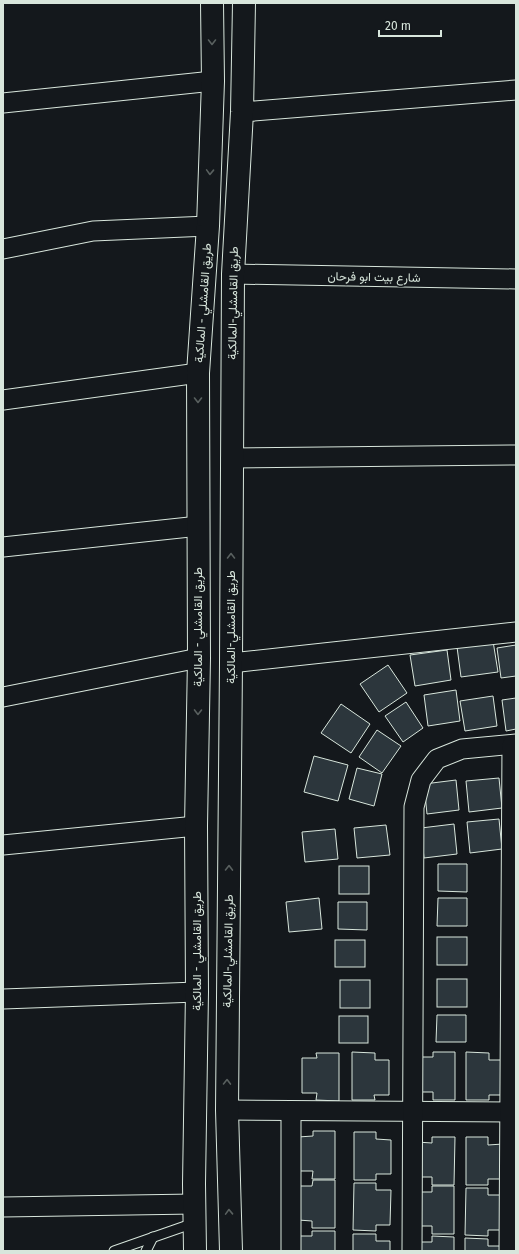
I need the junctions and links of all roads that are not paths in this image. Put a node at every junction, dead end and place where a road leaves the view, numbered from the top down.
1 (212, 3) edge
2 (244, 3) edge
3 (213, 81) junction
4 (516, 90) edge
5 (3, 103) edge
6 (242, 112) junction
7 (208, 226) junction
8 (3, 249) edge
9 (233, 274) junction
10 (516, 279) edge
11 (198, 373) junction
12 (3, 400) edge
13 (516, 455) edge
14 (231, 458) junction
15 (199, 526) junction
16 (3, 547) edge
17 (516, 632) edge
18 (199, 658) junction
19 (231, 663) junction
20 (3, 697) edge
21 (514, 745) edge
22 (196, 826) junction
23 (3, 845) edge
24 (197, 992) junction
25 (3, 999) edge
26 (226, 1110) junction
27 (291, 1111) junction
28 (413, 1111) junction
29 (513, 1112) edge
30 (229, 1184) junction
31 (194, 1204) junction
32 (3, 1208) edge
33 (153, 1238) junction
34 (114, 1251) edge
35 (146, 1251) edge
36 (195, 1251) edge
37 (231, 1251) edge
38 (291, 1251) edge
39 (412, 1251) edge
40 (509, 1251) edge

1 -> 3 highway, طريق القامشلي - المالكية
2 - 6 highway, طريق القامشلي-المالكية
3 - 5 street
3 -> 7 highway, طريق القامشلي - المالكية
4 - 6 street
6 - 9 highway, طريق القامشلي-المالكية
7 - 8 street
7 - 11 highway, طريق القامشلي - المالكية
9 - 10 street, شارع بيت ابو فرحان
9 - 14 highway, طريق القامشلي-المالكية
11 - 12 street
11 -> 15 highway, طريق القامشلي - المالكية
13 - 14 street
19 -> 14 highway, طريق القامشلي-المالكية
15 - 16 street
15 - 18 highway, طريق القامشلي - المالكية
17 - 19 street
18 - 20 street
18 -> 22 highway, طريق القامشلي - المالكية
26 -> 19 highway, طريق القامشلي-المالكية
21 - 28 street
21 - 29 street
22 - 23 street
22 - 24 highway, طريق القامشلي - المالكية
24 - 25 street
24 - 31 highway, طريق القامشلي - المالكية
26 - 27 street
26 - 30 highway, طريق القامشلي-المالكية
27 - 28 street
27 - 38 street
28 - 29 street
28 - 39 street
29 - 40 street
30 - 31 highway
37 -> 30 highway, طريق القامشلي-المالكية
31 - 32 street
31 - 33 lane
31 - 36 highway, طريق القامشلي - المالكية
33 - 34 lane
33 - 35 lane

